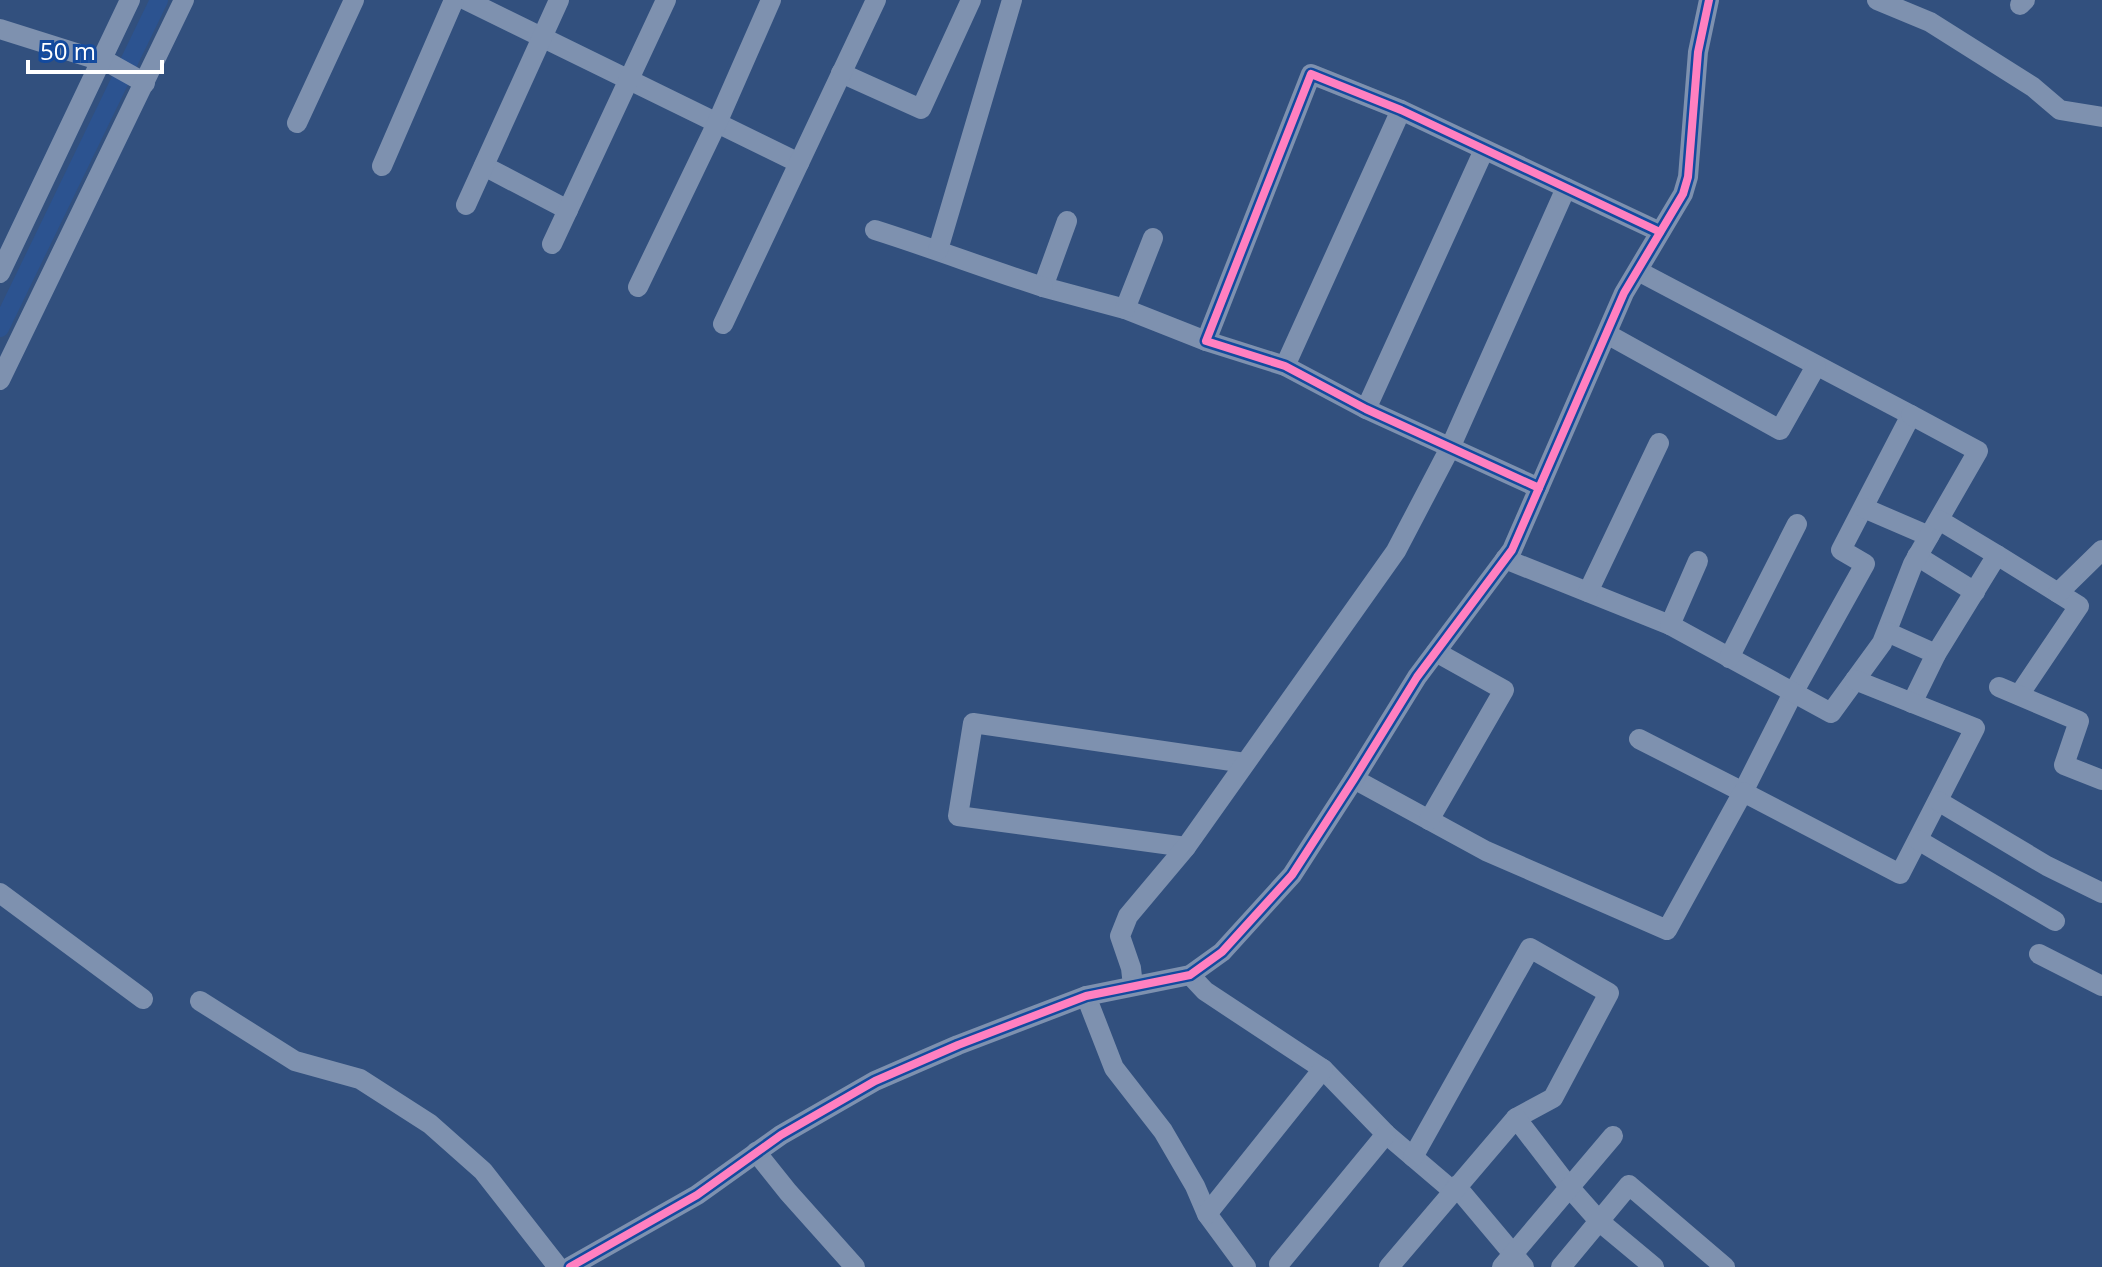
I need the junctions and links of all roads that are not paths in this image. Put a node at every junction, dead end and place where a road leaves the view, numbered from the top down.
1 (130, 0) edge
2 (184, 0) edge
3 (354, 0) edge
4 (454, 0) edge
5 (466, 0) edge
6 (559, 0) edge
7 (666, 0) edge
8 (771, 0) edge
9 (876, 0) edge
10 (971, 0) edge
11 (1012, 0) edge
12 (1709, 0) edge
13 (1877, 0) edge
14 (0, 29) edge
15 (542, 37) junction
16 (106, 62) junction
17 (841, 73) junction
18 (140, 80) junction
19 (630, 80) junction
20 (1401, 110) junction
21 (2102, 117) edge
22 (297, 123) dead end
23 (717, 123) junction
24 (1484, 150) junction
25 (799, 163) junction
26 (382, 166) dead end
27 (484, 166) junction
28 (1566, 188) junction
29 (466, 205) dead end
30 (568, 210) junction
31 (1067, 221) dead end
32 (875, 230) dead end
33 (1660, 232) junction
34 (1153, 238) dead end
35 (552, 244) dead end
36 (938, 250) junction
37 (1638, 271) junction
38 (0, 273) edge
39 (638, 287) dead end
40 (1043, 287) junction
41 (1125, 309) junction
42 (723, 324) dead end
43 (1607, 334) junction
44 (1206, 341) junction
45 (1285, 366) junction
46 (1816, 366) junction
47 (0, 380) edge
48 (1366, 409) junction
49 (1911, 415) junction
50 (1659, 443) dead end
51 (1450, 448) junction
52 (1539, 488) junction
53 (1864, 508) junction
54 (1797, 524) dead end
55 (1934, 528) junction
56 (2102, 550) edge
57 (1997, 555) junction
58 (1917, 556) junction
59 (1505, 559) junction
60 (1698, 561) dead end
61 (1588, 592) junction
62 (1975, 592) junction
63 (2058, 593) junction
64 (1670, 625) junction
65 (1887, 632) junction
66 (1436, 652) junction
67 (1936, 654) junction
68 (1729, 658) junction
69 (1855, 680) junction
70 (1999, 687) dead end
71 (1793, 693) junction
72 (2019, 695) junction
73 (1912, 703) junction
74 (1639, 739) dead end
75 (1245, 763) junction
76 (1354, 779) junction
77 (2102, 780) edge
78 (1743, 792) junction
79 (1938, 801) junction
80 (1429, 820) junction
81 (1918, 840) junction
82 (1186, 847) junction
83 (0, 893) edge
84 (2102, 893) edge
85 (2055, 921) dead end
86 (2039, 954) dead end
87 (1190, 975) junction
88 (1133, 986) junction
89 (2102, 986) edge
90 (1086, 996) junction
91 (143, 999) dead end
92 (200, 1001) dead end
93 (1323, 1069) junction
94 (1516, 1118) junction
95 (1386, 1134) junction
96 (1613, 1136) dead end
97 (756, 1152) junction
98 (1413, 1157) junction
99 (1569, 1187) junction
100 (1454, 1189) junction
101 (1207, 1214) junction
102 (1600, 1222) junction
103 (1513, 1263) edge
104 (1279, 1264) dead end
105 (558, 1267) edge
106 (570, 1267) edge
107 (855, 1267) edge
108 (1246, 1267) edge
109 (1389, 1267) edge
110 (1561, 1267) edge
111 (1654, 1267) edge
112 (1725, 1267) edge

1 - 16 street
2 - 18 street
3 - 22 street
4 - 26 street
5 - 15 street
6 - 15 street
7 - 19 street
8 - 23 street
9 - 17 street
10 - 17 street
11 - 36 street
12 - 33 street
13 - 21 street
14 - 16 street
15 - 19 street
15 - 27 street
16 - 18 street
16 - 38 street
17 - 25 street
18 - 47 street
19 - 23 street
19 - 30 street
20 - 24 street
20 - 44 street
20 - 45 street
23 - 25 street
23 - 39 street
24 - 28 street
24 - 48 street
25 - 42 street
27 - 29 street
27 - 30 street
28 - 33 street
28 - 51 street
30 - 35 street
31 - 40 street
32 - 36 street
33 - 37 street
34 - 41 street
36 - 40 street
37 - 43 street
37 - 46 street
40 - 41 street
41 - 44 street
43 - 46 street
43 - 52 street
44 - 45 street
45 - 48 street
46 - 49 street
48 - 51 street
49 - 53 street
49 - 55 street
50 - 61 street
51 - 52 street
51 - 75 street
52 - 59 street
53 - 55 street
53 - 71 street
54 - 68 street
55 - 57 street
55 - 58 street
56 - 63 street
57 - 62 street
57 - 63 street
58 - 62 street
58 - 65 street
59 - 61 street
59 - 66 street
60 - 64 street
61 - 64 street
62 - 67 street
63 - 72 street
64 - 68 street
65 - 67 street
65 - 69 street
66 - 76 street
66 - 80 street
67 - 73 street
68 - 71 street
69 - 71 street
69 - 73 street
70 - 72 street
71 - 78 street
72 - 77 street
73 - 79 street
74 - 78 street
75 - 82 street
75 - 82 street
76 - 80 street
76 - 87 street
78 - 80 street
78 - 81 street
79 - 81 street
79 - 84 street
81 - 85 street
82 - 88 street
83 - 91 street
86 - 89 street
87 - 88 street
87 - 93 street
88 - 90 street
90 - 97 street
90 - 101 street
92 - 105 street
93 - 95 street
93 - 101 street
94 - 98 street
94 - 99 street
94 - 100 street
95 - 98 street
95 - 104 street
96 - 99 street
97 - 106 street
97 - 107 street
98 - 100 street
99 - 102 street
99 - 103 street
100 - 103 street
100 - 109 street
101 - 108 street
102 - 110 street
102 - 111 street
102 - 112 street

